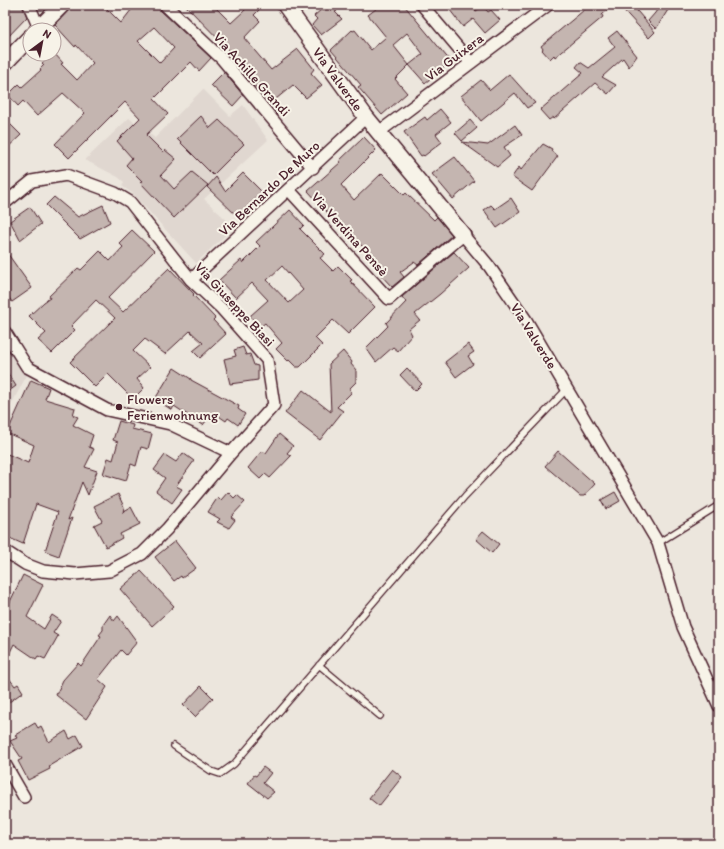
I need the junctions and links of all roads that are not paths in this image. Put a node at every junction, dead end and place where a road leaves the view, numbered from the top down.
1 (29, 5) edge
2 (62, 5) edge
3 (165, 5) edge
4 (285, 5) edge
5 (422, 5) edge
6 (548, 5) edge
7 (33, 22) edge
8 (45, 22) edge
9 (22, 45) edge
10 (5, 63) edge
11 (471, 63) junction
12 (366, 117) junction
13 (379, 132) junction
14 (313, 168) junction
15 (289, 190) junction
16 (5, 203) edge
17 (463, 236) junction
18 (191, 280) junction
19 (5, 332) edge
20 (567, 389) junction
21 (231, 453) junction
22 (719, 505) edge
23 (658, 543) junction
24 (5, 551) edge
25 (319, 665) junction
26 (719, 706) edge
27 (380, 716) dead end
28 (174, 746) dead end
29 (5, 764) edge
30 (24, 797) dead end

1 - 7 street
2 - 8 street
3 - 14 street, Via Achille Grandi
4 - 12 street, Via Valverde
5 - 11 street
6 - 11 street, Via Guixera
9 - 10 street
11 - 13 street, Via Guixera
12 - 13 street, Via Valverde
12 - 14 street, Via Bernardo De Muro
13 - 17 street, Via Valverde
14 - 15 street, Via Bernardo De Muro
15 - 17 street, Via Verdina Pensè
15 - 18 street, Via Bernardo De Muro
16 - 18 street, Via Giuseppe Biasi
17 - 20 street, Via Valverde
18 - 21 street, Via Giuseppe Biasi
19 - 21 street
20 - 23 street, Via Valverde
20 - 25 lane
21 - 24 street, Via Giuseppe Biasi
22 - 23 lane
23 - 26 street, Via Valverde
25 - 27 lane
25 - 28 lane
29 - 30 street

